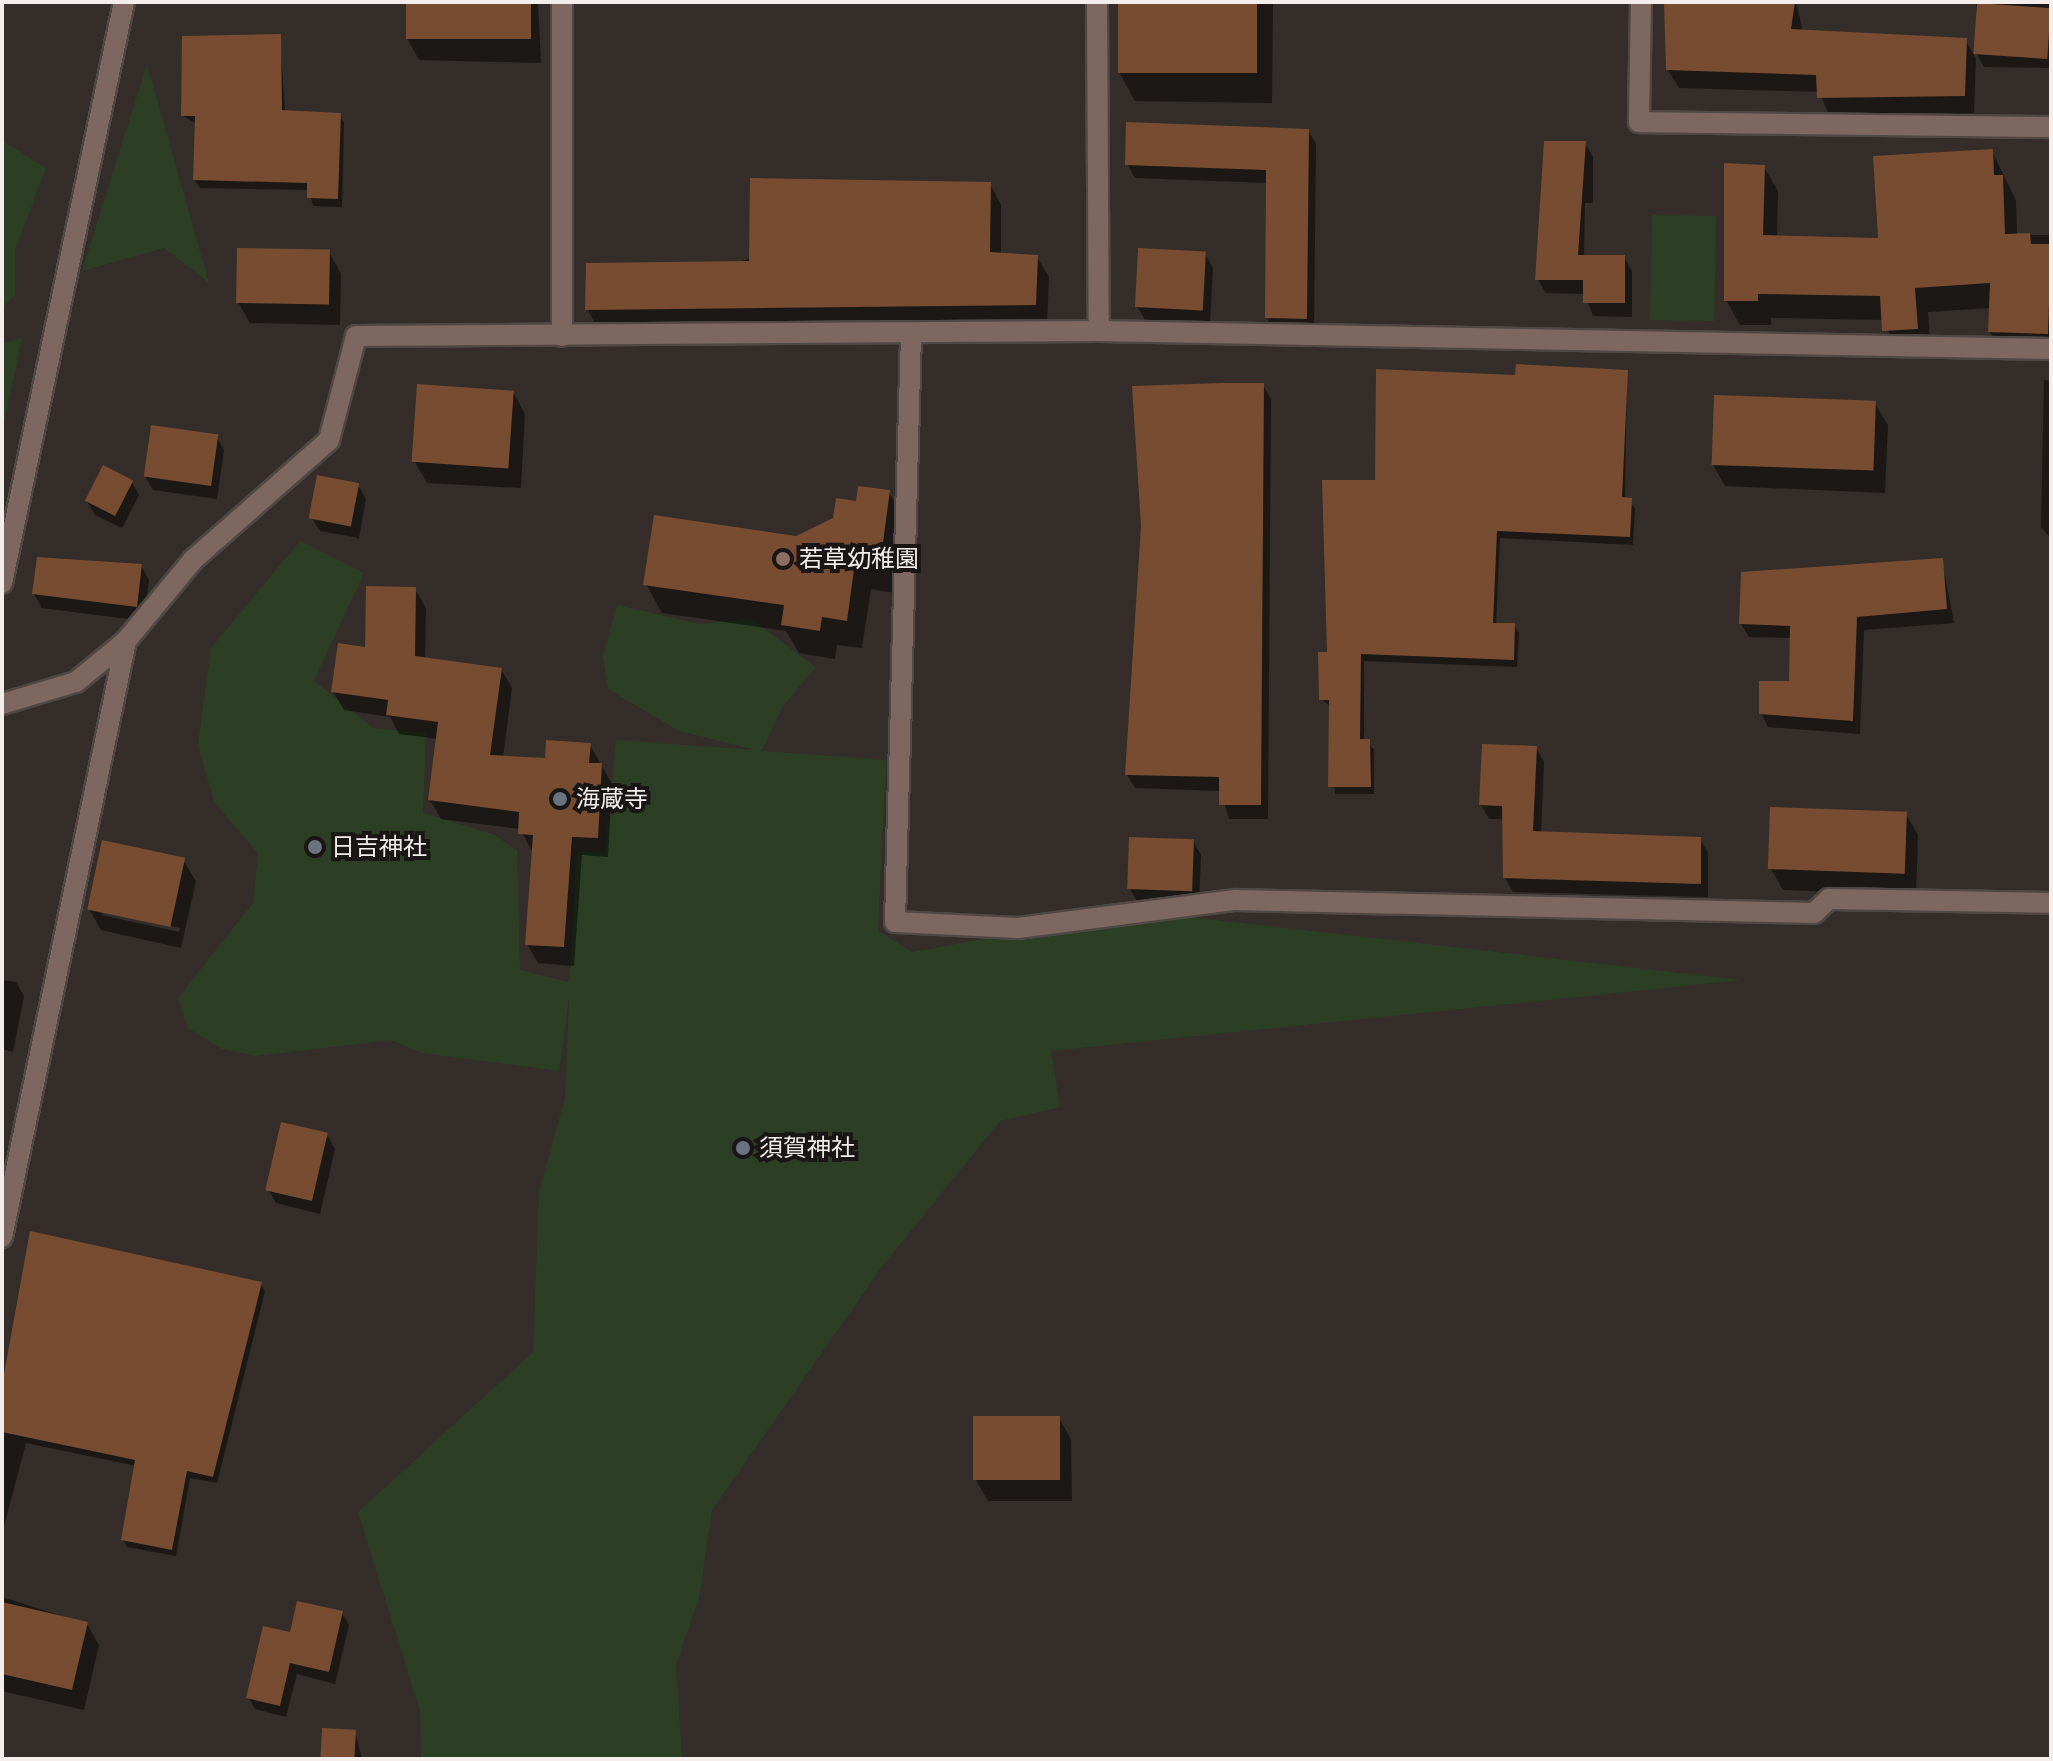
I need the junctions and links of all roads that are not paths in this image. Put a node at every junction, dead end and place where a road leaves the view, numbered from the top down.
1 (124, 2) edge
2 (562, 2) edge
3 (1097, 2) edge
4 (1641, 2) edge
5 (2051, 127) edge
6 (1099, 331) junction
7 (911, 334) junction
8 (562, 336) junction
9 (2051, 349) edge
10 (2, 583) edge
11 (126, 641) junction
12 (2, 704) edge
13 (2051, 903) edge
14 (2, 1237) edge

1 - 10 street
2 - 8 street
3 - 6 street
4 - 5 street
6 - 7 street
6 - 9 street
7 - 8 street
7 - 13 street
8 - 11 street
11 - 12 street
11 - 14 street

